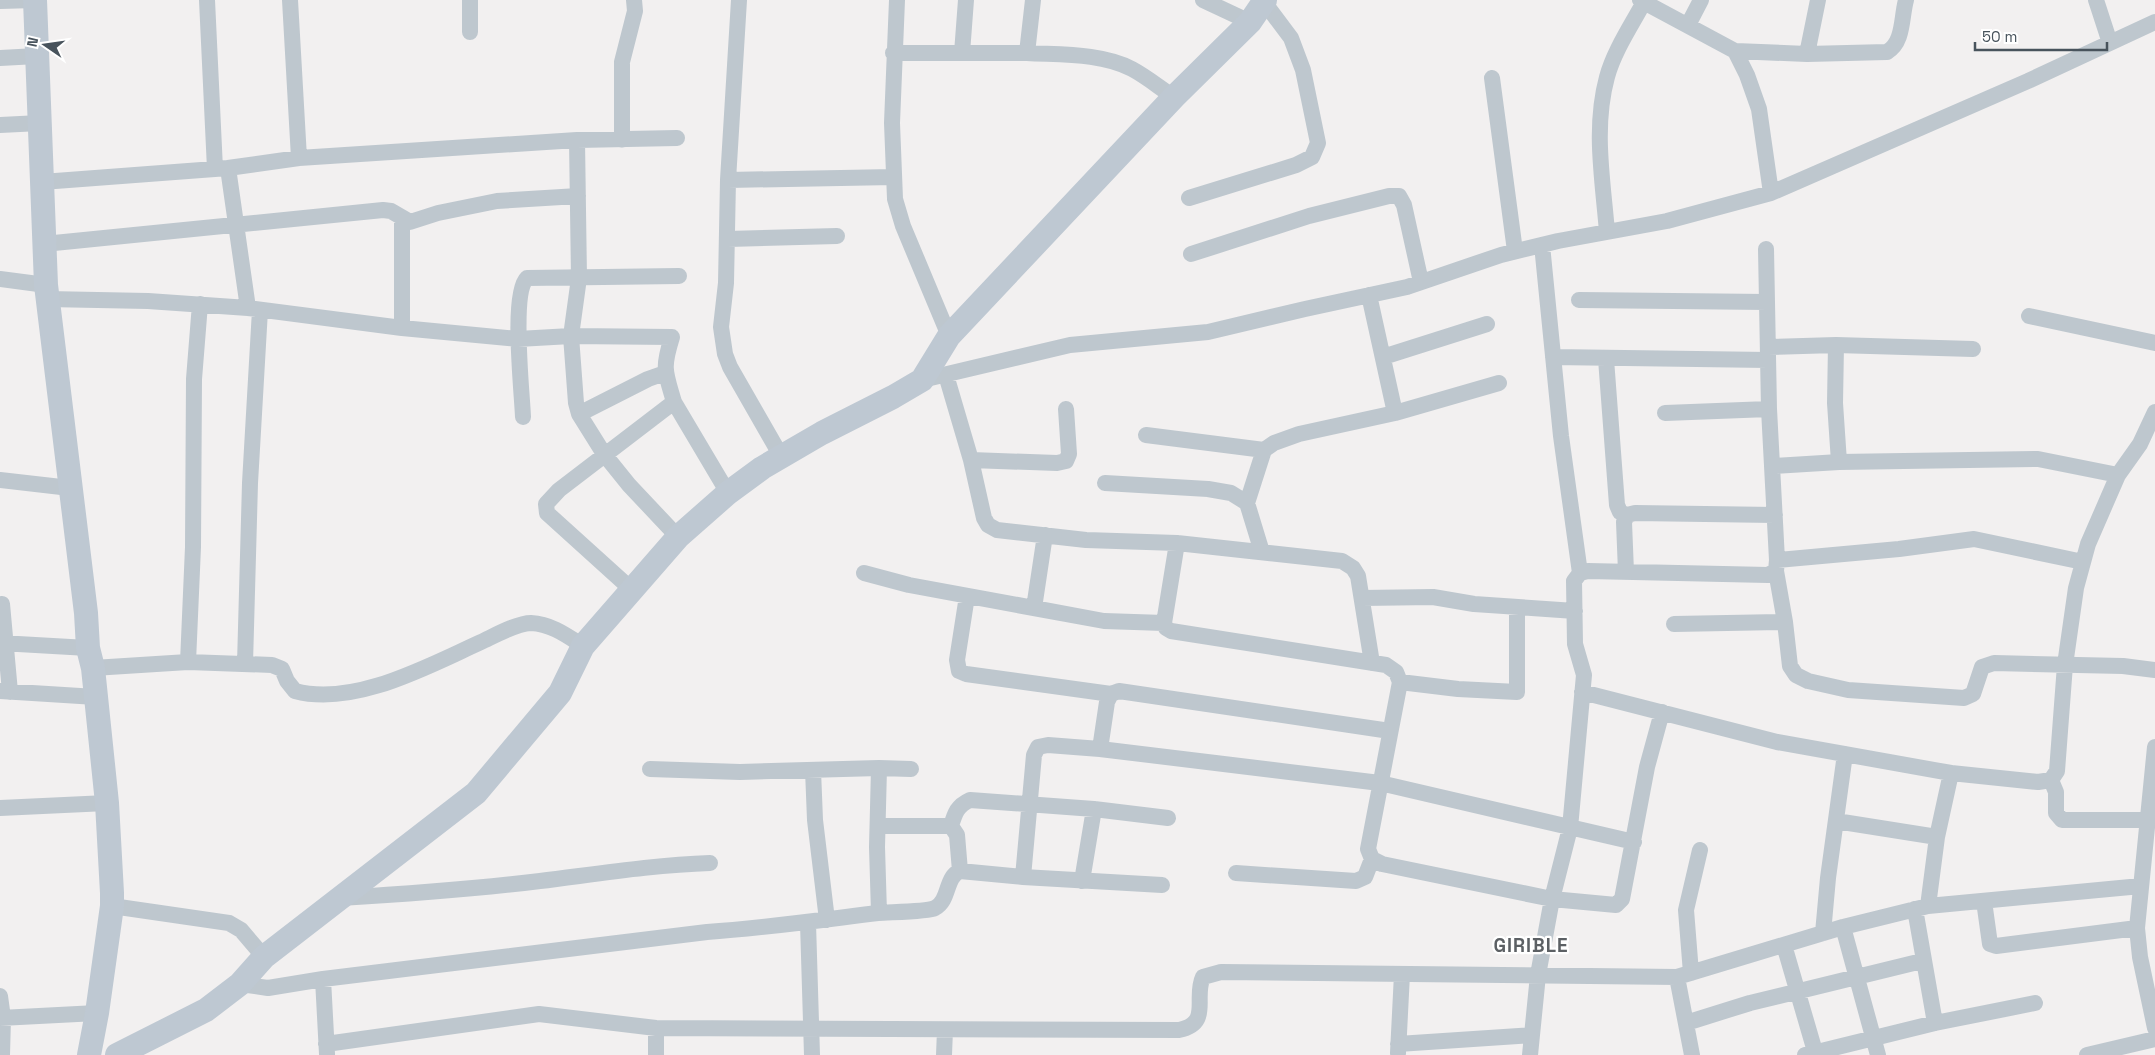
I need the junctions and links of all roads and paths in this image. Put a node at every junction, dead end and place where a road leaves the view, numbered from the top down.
1 (35, 0) edge
2 (207, 0) edge
3 (290, 0) edge
4 (470, 0) edge
5 (634, 0) edge
6 (739, 0) edge
7 (896, 0) edge
8 (966, 0) edge
9 (1034, 0) edge
10 (1203, 0) edge
11 (1701, 0) edge
12 (1818, 0) edge
13 (1906, 0) edge
14 (2096, 0) edge
15 (0, 1) edge
16 (1264, 1) edge
17 (1642, 1) edge
18 (1250, 22) junction
19 (2155, 22) edge
20 (1688, 24) junction
21 (470, 32) dead end
22 (2110, 43) junction
23 (1735, 50) junction
24 (893, 53) junction
25 (962, 53) junction
26 (1027, 53) junction
27 (1807, 54) junction
28 (37, 56) junction
29 (0, 58) edge
30 (1492, 78) dead end
31 (1174, 97) junction
32 (40, 123) junction
33 (0, 124) edge
34 (677, 138) dead end
35 (578, 140) junction
36 (622, 140) junction
37 (299, 158) junction
38 (222, 168) junction
39 (893, 177) junction
40 (728, 180) junction
41 (42, 182) junction
42 (1771, 194) junction
43 (578, 196) junction
44 (1189, 198) dead end
45 (402, 218) junction
46 (235, 224) junction
47 (1606, 232) junction
48 (837, 236) dead end
49 (728, 239) junction
50 (44, 244) junction
51 (1542, 245) junction
52 (1766, 249) dead end
53 (1515, 251) junction
54 (1190, 254) dead end
55 (679, 276) dead end
56 (579, 278) junction
57 (0, 279) edge
58 (1422, 282) junction
59 (46, 292) junction
60 (1369, 295) junction
61 (1579, 300) dead end
62 (1767, 302) junction
63 (200, 304) junction
64 (254, 309) junction
65 (2029, 316) dead end
66 (1487, 324) dead end
67 (402, 328) junction
68 (571, 336) junction
69 (949, 336) junction
70 (518, 338) junction
71 (2155, 343) edge
72 (1836, 345) junction
73 (1973, 349) dead end
74 (1768, 354) junction
75 (1383, 357) junction
76 (1553, 357) junction
77 (1606, 359) junction
78 (665, 374) junction
79 (946, 375) junction
80 (922, 380) junction
81 (1499, 383) dead end
82 (674, 402) junction
83 (1769, 408) junction
84 (1066, 409) dead end
85 (2155, 412) edge
86 (1395, 413) junction
87 (1665, 413) dead end
88 (579, 414) junction
89 (523, 417) dead end
90 (1146, 435) dead end
91 (1264, 450) junction
92 (604, 454) junction
93 (780, 456) junction
94 (971, 460) junction
95 (1838, 462) junction
96 (1772, 466) junction
97 (2118, 475) junction
98 (0, 480) edge
99 (1105, 483) dead end
100 (70, 488) junction
101 (728, 493) junction
102 (1247, 503) junction
103 (1627, 515) junction
104 (1775, 515) junction
105 (1045, 535) junction
106 (678, 537) junction
107 (1177, 543) junction
108 (1262, 552) junction
109 (2083, 562) junction
110 (1776, 565) junction
111 (1626, 572) junction
112 (864, 573) dead end
113 (1580, 573) junction
114 (631, 589) junction
115 (967, 596) junction
116 (1362, 598) junction
117 (2, 604) dead end
118 (1517, 607) junction
119 (1034, 608) junction
120 (1575, 611) junction
121 (1785, 622) junction
122 (1164, 623) junction
123 (1674, 624) dead end
124 (3, 644) edge
125 (583, 646) junction
126 (91, 658) junction
127 (188, 662) junction
128 (1372, 663) junction
129 (245, 664) junction
130 (2065, 665) junction
131 (2155, 670) edge
132 (1400, 682) junction
133 (5, 691) edge
134 (1582, 692) junction
135 (1111, 694) junction
136 (96, 696) junction
137 (1662, 712) junction
138 (1390, 731) junction
139 (2155, 747) edge
140 (1100, 749) junction
141 (1845, 754) junction
142 (879, 768) junction
143 (650, 769) dead end
144 (813, 770) junction
145 (911, 770) dead end
146 (1951, 773) junction
147 (2050, 780) junction
148 (1380, 783) junction
149 (107, 803) junction
150 (1030, 804) junction
151 (0, 808) edge
152 (1094, 809) junction
153 (1168, 818) dead end
154 (2148, 820) junction
155 (1836, 821) junction
156 (878, 826) junction
157 (951, 826) junction
158 (1570, 828) junction
159 (1937, 837) junction
160 (1634, 842) junction
161 (1700, 850) dead end
162 (1372, 859) junction
163 (710, 863) dead end
164 (960, 871) junction
165 (1236, 872) dead end
166 (1023, 877) junction
167 (1082, 881) junction
168 (1162, 885) dead end
169 (2141, 886) junction
170 (338, 898) junction
171 (1552, 899) junction
172 (1984, 901) junction
173 (112, 906) junction
174 (1921, 908) junction
175 (879, 913) junction
176 (827, 920) junction
177 (808, 923) junction
178 (1843, 927) junction
179 (2137, 928) junction
180 (1823, 933) junction
181 (1784, 945) junction
182 (264, 957) junction
183 (1922, 961) junction
184 (1402, 974) junction
185 (1538, 975) junction
186 (1684, 975) junction
187 (1856, 977) junction
188 (323, 979) junction
189 (240, 984) junction
190 (2152, 991) edge
191 (1797, 992) junction
192 (0, 996) edge
193 (2035, 1003) dead end
194 (97, 1013) junction
195 (1, 1018) edge
196 (1934, 1022) junction
197 (1686, 1023) junction
198 (656, 1028) junction
199 (811, 1028) junction
200 (2155, 1028) edge
201 (945, 1030) junction
202 (1532, 1034) junction
203 (1874, 1038) junction
204 (2155, 1040) edge
205 (326, 1049) edge
206 (1398, 1049) edge
207 (1812, 1054) edge
208 (2, 1055) edge
209 (89, 1055) edge
210 (117, 1055) edge
211 (656, 1055) edge
212 (812, 1055) edge
213 (944, 1055) edge
214 (1530, 1055) edge
215 (1692, 1055) edge
216 (1878, 1055) edge
217 (2087, 1055) edge

1 - 15 street
1 - 28 street
2 - 38 street
3 - 37 street
4 - 21 street
5 - 36 street
6 - 40 street
7 - 24 street
8 - 25 street
9 - 26 street
10 - 18 street
11 - 20 street
12 - 27 street
13 - 27 street
14 - 22 street
16 - 18 street
16 - 44 street
17 - 20 street
17 - 47 street
18 - 31 street
19 - 22 street
20 - 23 street
22 - 42 street
23 - 27 street
23 - 42 street
24 - 25 street
24 - 39 street
25 - 26 street
26 - 31 street
28 - 29 street
28 - 32 street
30 - 53 street
31 - 69 street
32 - 33 street
32 - 41 street
34 - 36 street
35 - 36 street
35 - 37 street
35 - 43 street
37 - 38 street
38 - 41 street
38 - 46 street
39 - 40 street
39 - 69 street
40 - 49 street
41 - 50 street
42 - 47 street
43 - 45 street
43 - 56 street
45 - 46 street
45 - 67 street
46 - 50 street
46 - 64 street
47 - 51 street
48 - 49 street
49 - 93 street
50 - 59 street
51 - 53 street
51 - 76 street
52 - 62 street
53 - 58 street
54 - 58 street
55 - 56 street
56 - 68 street
56 - 70 street
57 - 59 street
58 - 60 street
59 - 63 street
59 - 100 street
60 - 75 street
60 - 79 street
61 - 62 street
62 - 74 street
63 - 64 street
63 - 127 street
64 - 67 street
64 - 129 street
65 - 71 street
66 - 75 street
67 - 70 street
68 - 70 street
68 - 78 street
68 - 88 street
69 - 80 street
70 - 89 street
72 - 73 street
72 - 74 street
72 - 95 street
74 - 77 street
74 - 83 street
75 - 86 street
76 - 77 street
76 - 113 street
77 - 103 street
78 - 82 street
78 - 88 street
79 - 80 street
79 - 94 street
80 - 93 street
81 - 86 street
82 - 92 street
82 - 101 street
83 - 87 street
83 - 96 street
84 - 94 street
85 - 97 street
86 - 91 street
88 - 92 street
90 - 91 street
91 - 102 street
92 - 106 street
92 - 114 street
93 - 101 street
94 - 105 street
95 - 96 street
95 - 97 street
96 - 104 street
97 - 109 street
98 - 100 street
99 - 102 street
100 - 126 street
101 - 106 street
102 - 108 street
103 - 104 street
103 - 111 street
104 - 110 street
105 - 107 street
105 - 119 street
106 - 114 street
107 - 108 street
107 - 122 street
108 - 116 street
109 - 110 street
109 - 130 street
110 - 111 street
110 - 121 street
111 - 113 street
112 - 115 street
113 - 120 street
114 - 125 street
115 - 119 street
115 - 135 street
116 - 118 street
116 - 128 street
117 - 124 street
118 - 120 street
118 - 132 street
119 - 122 street
120 - 134 street
121 - 123 street
121 - 130 street
122 - 128 street
124 - 126 street
124 - 133 street
125 - 129 street
125 - 170 street
126 - 127 street
126 - 136 street
127 - 129 street
128 - 132 street
130 - 131 street
130 - 147 street
132 - 138 street
133 - 136 street
134 - 137 street
134 - 158 street
135 - 138 street
135 - 140 street
136 - 149 street
137 - 141 street
137 - 160 street
138 - 148 street
139 - 154 street
140 - 148 street
140 - 150 street
141 - 146 street
141 - 155 street
142 - 144 street
142 - 145 street
142 - 156 street
143 - 144 street
144 - 176 street
146 - 147 street
146 - 159 street
147 - 154 street
148 - 158 street
148 - 162 street
149 - 151 street
149 - 173 street
150 - 152 street
150 - 157 street
150 - 166 street
152 - 153 street
152 - 167 street
154 - 169 street
155 - 159 street
155 - 180 street
156 - 157 street
156 - 175 street
157 - 164 street
158 - 160 street
158 - 171 street
159 - 174 street
160 - 171 street
161 - 186 street
162 - 165 street
162 - 171 street
163 - 170 street
164 - 166 street
164 - 175 street
166 - 167 street
167 - 168 street
169 - 172 street
169 - 179 street
170 - 182 street
171 - 185 street
172 - 174 street
172 - 179 street
173 - 182 street
173 - 194 street
174 - 178 street
174 - 183 street
175 - 176 street
176 - 177 street
177 - 188 street
177 - 199 street
178 - 180 street
178 - 187 street
179 - 190 street
180 - 181 street
181 - 186 street
181 - 191 street
182 - 189 street
183 - 187 street
183 - 196 street
184 - 185 street
184 - 201 street
184 - 206 street
185 - 186 street
185 - 202 street
186 - 197 street
187 - 191 street
187 - 203 street
188 - 189 street
188 - 205 street
189 - 210 street
190 - 200 street
191 - 197 street
191 - 207 street
192 - 195 street
193 - 196 street
194 - 195 street
194 - 209 street
195 - 208 street
196 - 203 street
197 - 215 street
198 - 199 street
198 - 205 street
198 - 211 street
199 - 201 street
199 - 212 street
201 - 213 street
202 - 206 street
202 - 214 street
203 - 207 street
203 - 216 street
204 - 217 street

